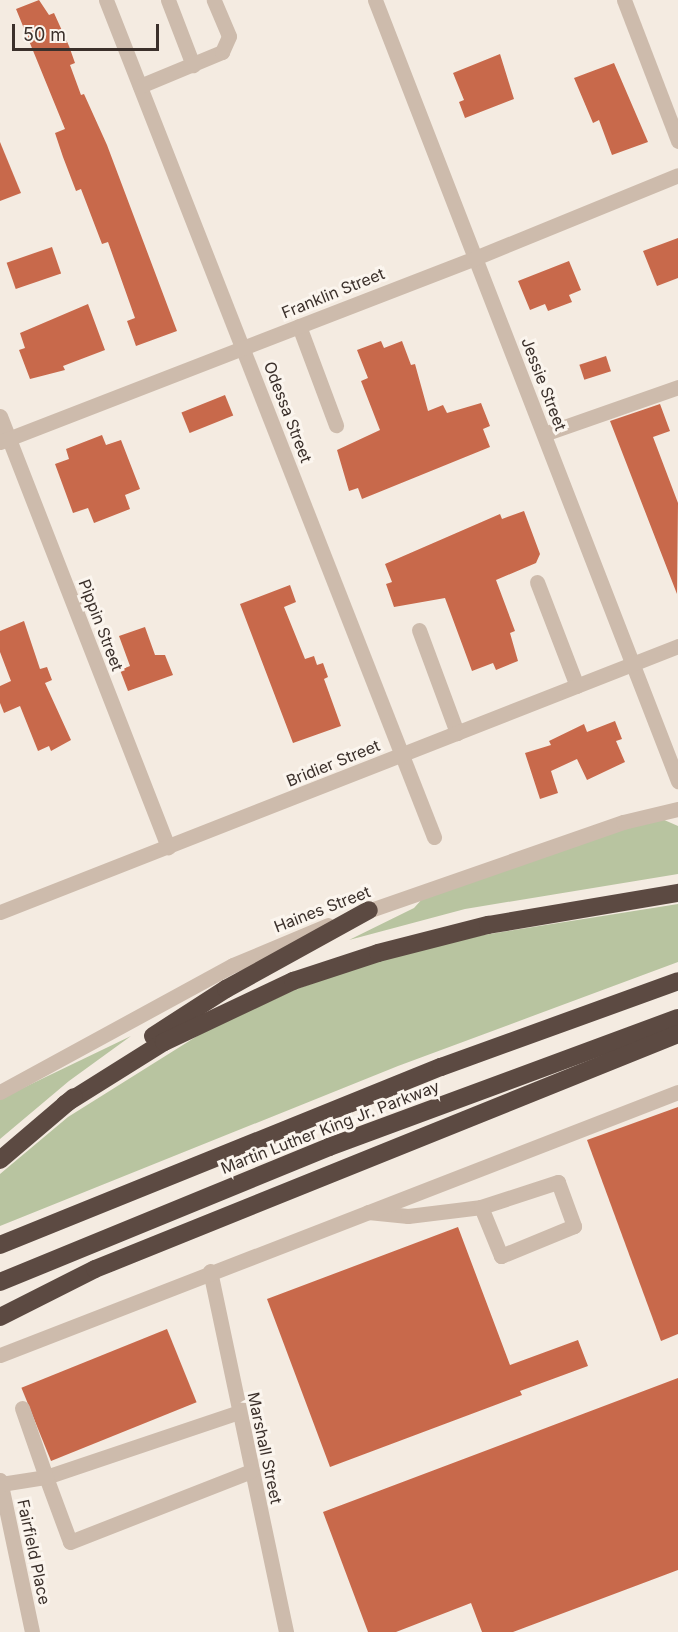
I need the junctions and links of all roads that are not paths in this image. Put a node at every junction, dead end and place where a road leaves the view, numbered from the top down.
1 (106, 0) edge
2 (168, 0) edge
3 (214, 0) edge
4 (375, 0) edge
5 (624, 0) edge
6 (193, 65) junction
7 (140, 86) junction
8 (678, 141) edge
9 (678, 175) edge
10 (475, 258) junction
11 (299, 327) junction
12 (244, 347) junction
13 (678, 387) edge
14 (0, 416) edge
15 (336, 425) dead end
16 (544, 434) junction
17 (4, 440) edge
18 (537, 582) dead end
19 (419, 630) dead end
20 (678, 646) edge
21 (634, 665) junction
22 (577, 686) junction
23 (457, 733) junction
24 (671, 744) edge
25 (403, 755) junction
26 (678, 781) edge
27 (678, 809) edge
28 (434, 837) dead end
29 (168, 848) junction
30 (678, 892) edge
31 (369, 910) junction
32 (0, 912) edge
33 (678, 981) edge
34 (678, 1018) edge
35 (678, 1034) edge
36 (0, 1092) edge
37 (678, 1092) edge
38 (65, 1104) junction
39 (0, 1160) edge
40 (481, 1207) junction
41 (365, 1212) junction
42 (0, 1245) edge
43 (210, 1270) junction
44 (0, 1282) edge
45 (0, 1317) edge
46 (0, 1355) edge
47 (22, 1408) dead end
48 (239, 1412) junction
49 (251, 1471) junction
50 (46, 1477) junction
51 (0, 1482) edge
52 (32, 1632) edge
53 (286, 1632) edge

1 - 7 street, Odessa Street
2 - 6 street
3 - 6 street
4 - 10 street, Jessie Street
5 - 8 street
6 - 7 street
7 - 12 street, Odessa Street
9 - 10 street, Franklin Street
10 - 11 street, Franklin Street
10 - 16 street, Jessie Street
11 - 12 street, Franklin Street
11 - 15 street
12 - 17 street, Franklin Street
12 - 25 street, Odessa Street
13 - 16 street
14 - 17 street, Pippin Street
16 - 21 street, Jessie Street
17 - 29 street, Pippin Street
18 - 22 street
19 - 23 street
20 - 21 street, Bridier Street
21 - 22 street, Bridier Street
21 - 24 street, Jessie Street
22 - 23 street, Bridier Street
23 - 25 street, Bridier Street
24 - 26 street, Jessie Street
25 - 28 street, Odessa Street
25 - 29 street, Bridier Street
27 - 31 street, Haines Street
29 - 32 street, Bridier Street
30 - 38 highway
31 - 36 street, Haines Street
31 - 38 highway
33 - 42 highway, Martin Luther King Jr. Parkway
34 - 44 highway, Martin Luther King Jr. Parkway
35 - 45 highway
37 - 41 street
38 - 39 highway
40 - 40 street
40 - 41 street
41 - 43 street
43 - 46 street
43 - 48 street, Marshall Street
47 - 50 street
48 - 49 street, Marshall Street
48 - 50 street
49 - 50 street
49 - 53 street, Marshall Street
50 - 51 street
51 - 52 street, Fairfield Place

